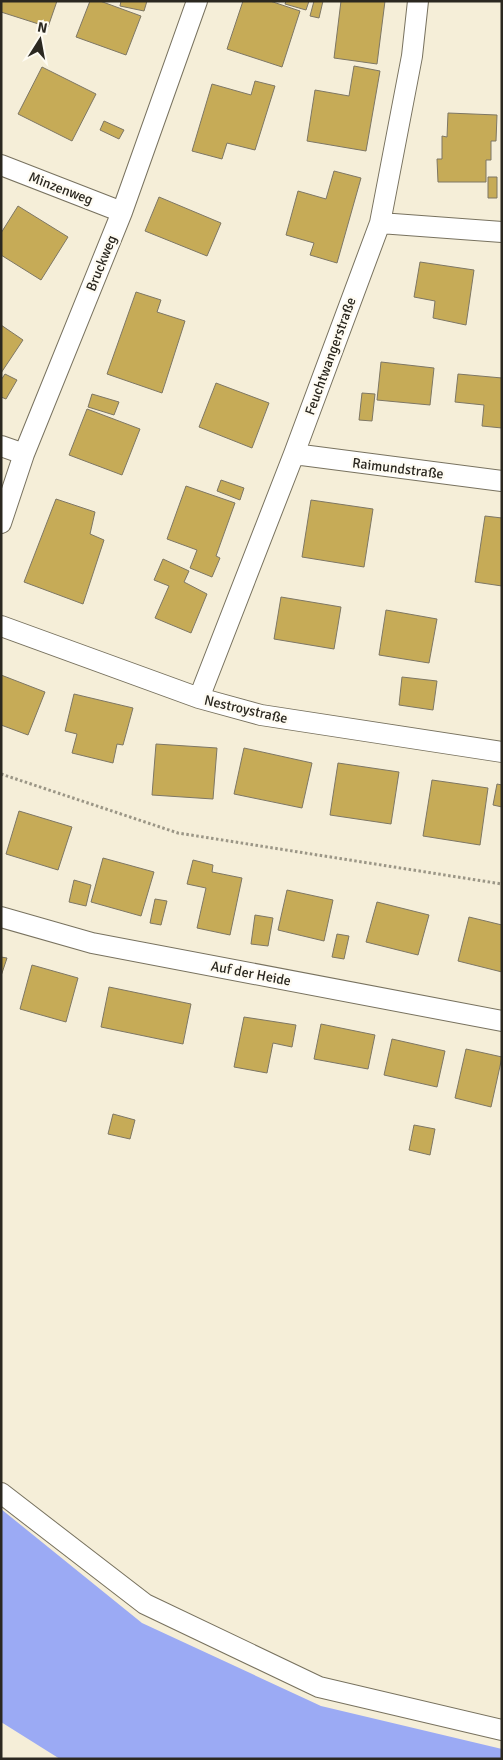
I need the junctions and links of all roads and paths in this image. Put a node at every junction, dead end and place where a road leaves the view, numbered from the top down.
1 (197, 1) edge
2 (418, 1) edge
3 (1, 165) edge
4 (122, 212) junction
5 (380, 222) junction
6 (502, 232) edge
7 (1, 446) edge
8 (24, 454) junction
9 (294, 454) junction
10 (502, 481) edge
11 (1, 523) edge
12 (1, 626) edge
13 (199, 698) junction
14 (502, 752) edge
15 (1, 774) edge
16 (502, 884) edge
17 (1, 917) edge
18 (502, 1021) edge
19 (1, 1493) edge
20 (502, 1730) edge

1 - 4 street, Bruckweg
2 - 5 street, Feuchtwangerstraße
3 - 4 street, Minzenweg
4 - 8 street, Bruckweg
5 - 6 street
5 - 9 street, Feuchtwangerstraße
7 - 8 street
8 - 11 street, Bruckweg
9 - 10 street, Raimundstraße
9 - 13 street, Feuchtwangerstraße
12 - 13 street, Nestroystraße
13 - 14 street, Nestroystraße
15 - 16 path
17 - 18 street, Auf der Heide
19 - 20 street

